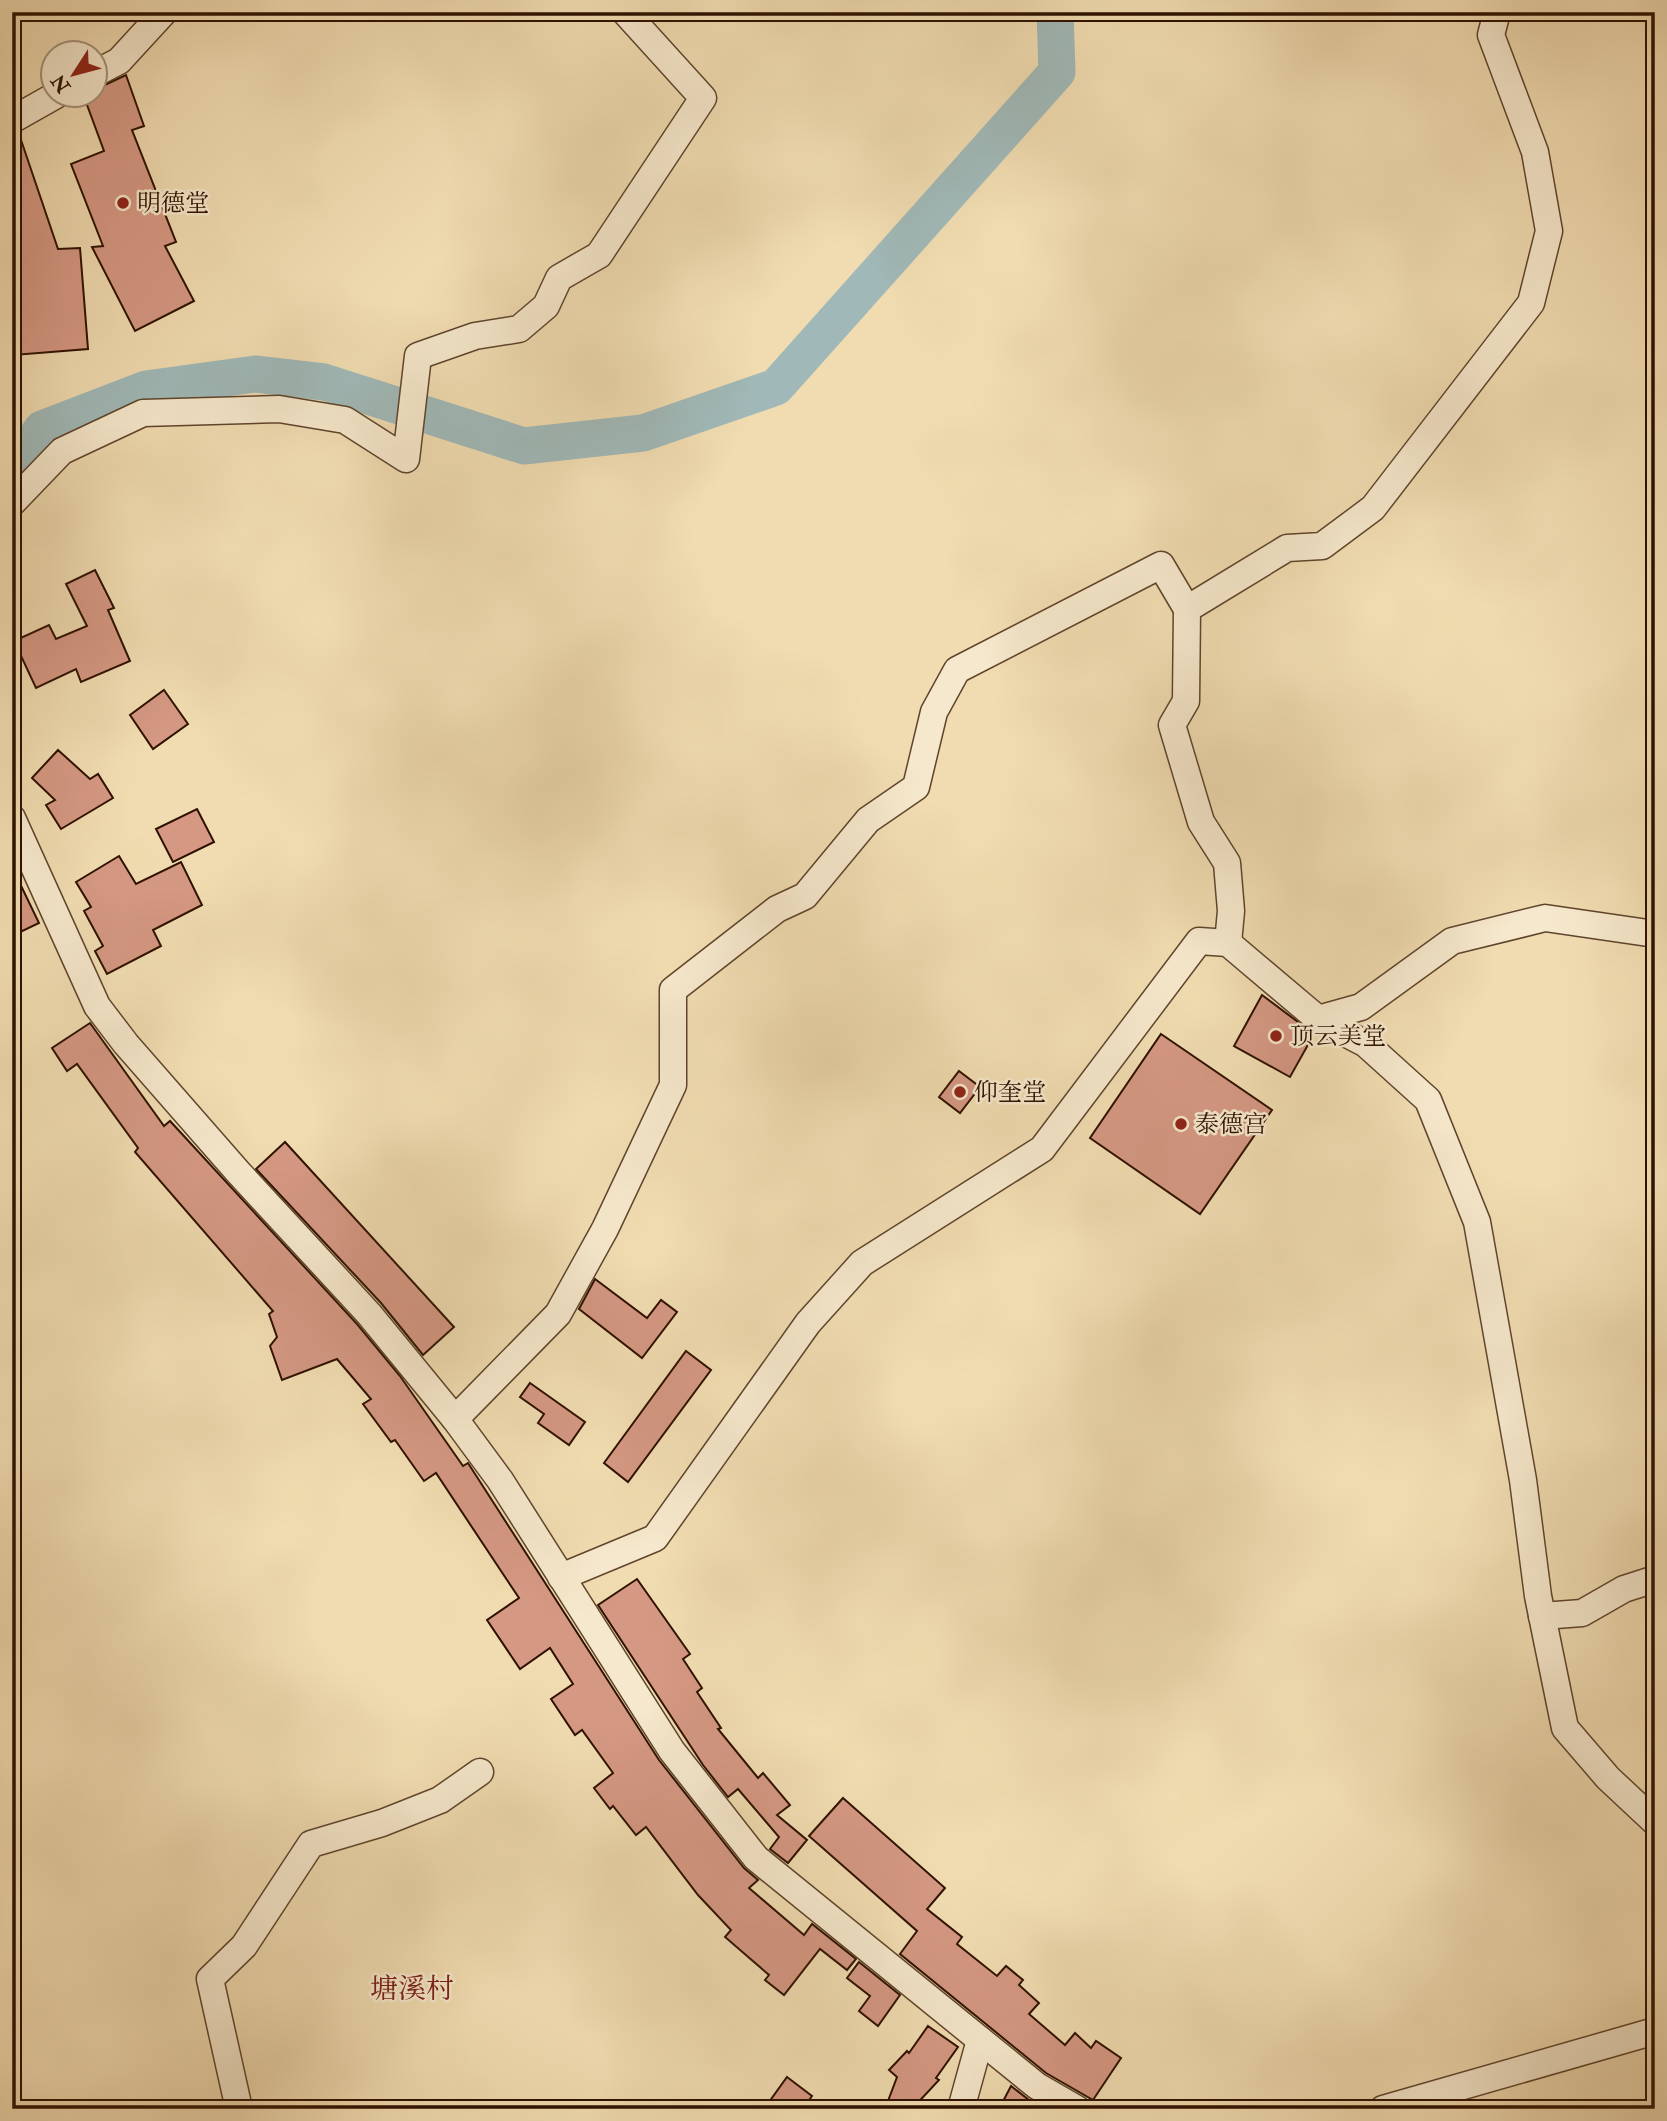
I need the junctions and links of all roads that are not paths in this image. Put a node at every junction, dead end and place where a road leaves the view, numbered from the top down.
1 (164, 12) edge
2 (625, 12) edge
3 (1497, 12) edge
4 (108, 67) edge
5 (38, 105) edge
6 (12, 120) edge
7 (12, 503) edge
8 (1187, 609) junction
9 (12, 818) edge
10 (1655, 934) edge
11 (1228, 943) junction
12 (1318, 1019) junction
13 (455, 1419) junction
14 (561, 1577) junction
15 (1655, 1579) edge
16 (1542, 1616) junction
17 (480, 1772) dead end
18 (1655, 1822) edge
19 (1655, 2031) edge
20 (980, 2040) junction
21 (239, 2109) edge
22 (961, 2109) edge
23 (1077, 2109) edge
24 (1383, 2109) edge

1 - 4 street
2 - 7 street
3 - 8 street
5 - 6 street
8 - 11 street
8 - 13 street
9 - 13 street
10 - 12 street
11 - 12 street
11 - 14 street
12 - 16 street
13 - 14 street
14 - 20 street
15 - 16 street
16 - 18 street
17 - 21 street
19 - 24 street
20 - 22 street
20 - 23 street

